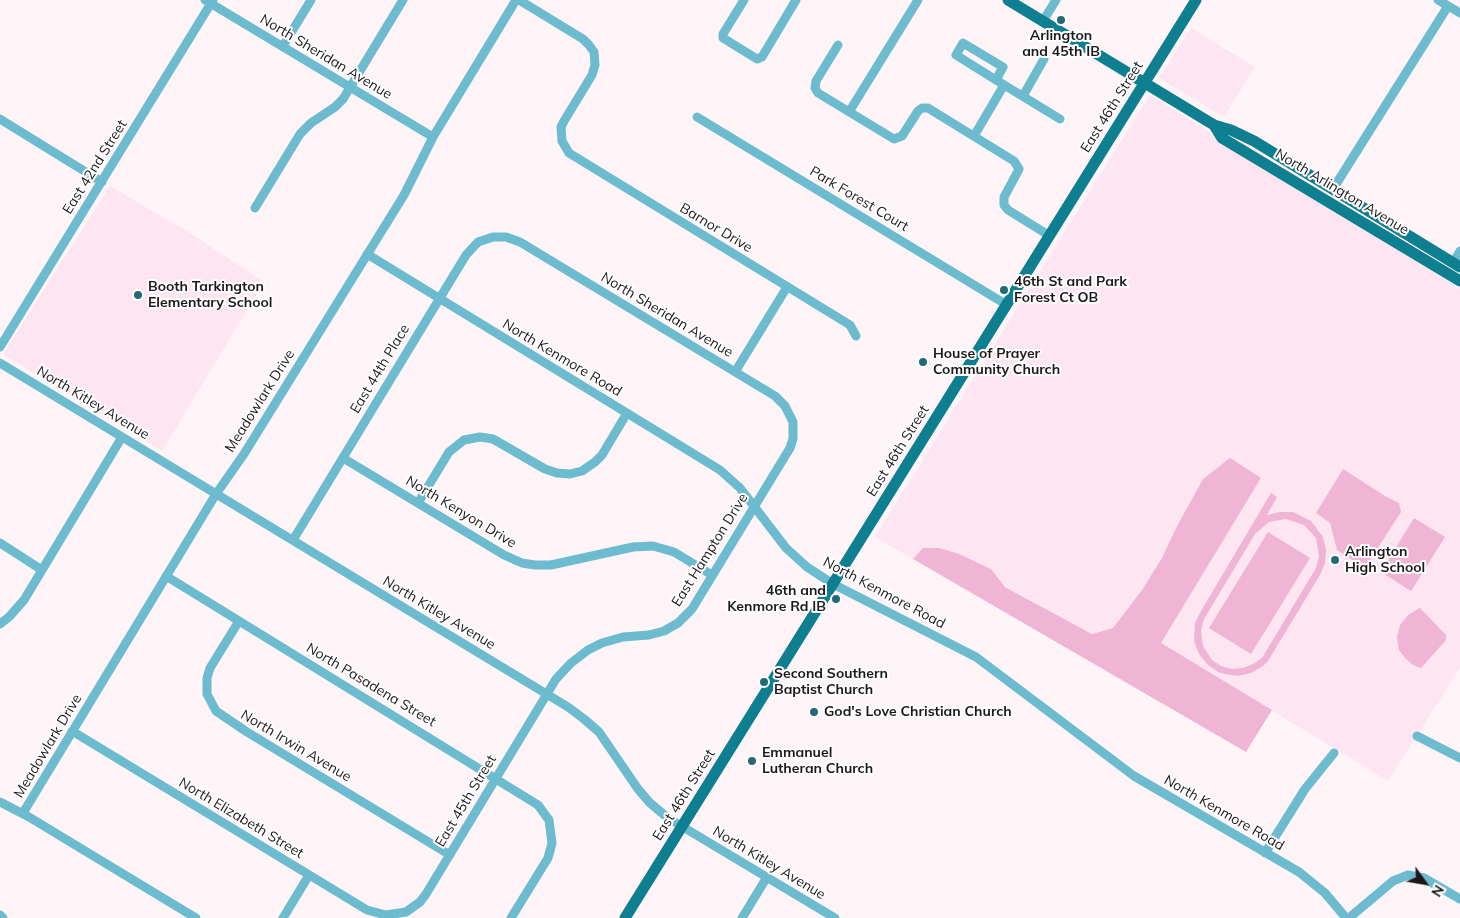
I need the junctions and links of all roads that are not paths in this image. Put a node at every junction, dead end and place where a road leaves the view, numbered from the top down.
1 (311, 0) edge
2 (403, 0) edge
3 (518, 0) edge
4 (744, 0) edge
5 (796, 0) edge
6 (918, 0) edge
7 (1008, 0) edge
8 (1056, 0) edge
9 (1196, 0) edge
10 (1438, 0) edge
11 (210, 1) edge
12 (1448, 6) junction
13 (1460, 13) edge
14 (1043, 21) junction
15 (838, 45) dead end
16 (283, 46) junction
17 (1044, 59) dead end
18 (1000, 82) junction
19 (1144, 83) junction
20 (350, 87) junction
21 (1023, 96) junction
22 (849, 112) junction
23 (697, 117) dead end
24 (0, 119) edge
25 (1060, 119) dead end
26 (1214, 125) junction
27 (974, 136) junction
28 (433, 137) junction
29 (102, 182) junction
30 (1333, 188) junction
31 (254, 208) dead end
32 (1050, 236) junction
33 (509, 237) joint
34 (1460, 251) edge
35 (367, 254) junction
36 (1456, 265) edge
37 (1460, 281) edge
38 (787, 287) junction
39 (439, 298) junction
40 (1007, 304) junction
41 (856, 336) dead end
42 (0, 347) edge
43 (0, 362) edge
44 (735, 372) junction
45 (627, 413) junction
46 (794, 432) joint
47 (122, 437) junction
48 (343, 458) junction
49 (216, 494) junction
50 (418, 503) junction
51 (754, 507) junction
52 (292, 540) junction
53 (0, 543) edge
54 (42, 570) junction
55 (166, 576) junction
56 (712, 576) junction
57 (833, 584) junction
58 (239, 621) junction
59 (0, 624) edge
60 (547, 695) junction
61 (72, 731) junction
62 (1417, 736) dead end
63 (1334, 753) dead end
64 (1460, 758) edge
65 (496, 778) junction
66 (0, 802) edge
67 (23, 813) junction
68 (682, 827) junction
69 (1266, 852) junction
70 (450, 855) junction
71 (309, 875) junction
72 (767, 877) junction
73 (1460, 899) edge
74 (400, 914) joint
75 (0, 915) edge
76 (3, 918) edge
77 (196, 918) edge
78 (283, 918) edge
79 (511, 918) edge
80 (625, 918) edge
81 (742, 918) edge
82 (835, 918) edge
83 (1347, 918) edge

1 - 16 street
2 - 20 street
3 - 28 street, Meadowlark Drive
3 - 38 street, Barnor Drive
4 - 5 street
6 - 22 street
7 - 14 main road, North Arlington Avenue
8 - 14 street
9 - 19 main road, East 46th Street
10 - 12 street
11 - 16 street, North Sheridan Avenue
11 - 29 street, East 42nd Street
12 - 13 street
12 - 30 street
14 - 19 main road, North Arlington Avenue
15 - 22 street
16 - 20 street, North Sheridan Avenue
17 - 21 street
18 - 18 street
18 - 21 street
18 - 27 street
19 - 26 main road, North Arlington Avenue
19 - 32 main road, East 46th Street
20 - 28 street, North Sheridan Avenue
20 - 31 street
21 - 25 street
22 - 27 street
23 - 40 street, Park Forest Court
24 - 29 street
26 - 30 main road, North Arlington Avenue
26 - 37 main road, North Arlington Avenue
27 - 32 street
28 - 35 street, Meadowlark Drive
29 - 42 street, East 42nd Street
30 - 36 main road, North Arlington Avenue
32 - 40 main road, East 46th Street
33 - 39 street, East 44th Place
33 - 44 street, North Sheridan Avenue
34 - 36 street
35 - 39 street, North Kenmore Road
35 - 49 street, Meadowlark Drive
38 - 41 street, Barnor Drive
38 - 44 street
39 - 45 street, North Kenmore Road
39 - 48 street, East 44th Place
40 - 57 main road, East 46th Street
43 - 47 street, North Kitley Avenue
44 - 46 street, North Sheridan Avenue
45 - 50 street
45 - 51 street, North Kenmore Road
46 - 51 street, East Hampton Drive
47 - 49 street, North Kitley Avenue
47 - 54 street
48 - 50 street, North Kenyon Drive
48 - 52 street, East 44th Place
49 - 52 street, North Kitley Avenue
49 - 55 street, Meadowlark Drive
50 - 56 street, North Kenyon Drive
51 - 56 street, East Hampton Drive
51 - 57 street, North Kenmore Road
52 - 60 street, North Kitley Avenue
53 - 54 street
54 - 59 street
55 - 58 street, North Pasadena Street
55 - 61 street, Meadowlark Drive
56 - 60 street, East Hampton Drive
57 - 68 main road, East 46th Street
57 - 69 street, North Kenmore Road
58 - 65 street, North Pasadena Street
58 - 70 street, North Irwin Avenue
60 - 65 street, East 45th Street
60 - 68 street, North Kitley Avenue
61 - 67 street, Meadowlark Drive
61 - 71 street, North Elizabeth Street
62 - 64 street
63 - 69 street
65 - 70 street, East 45th Street
65 - 79 street, North Pasadena Street
66 - 67 street
67 - 77 street
68 - 72 street, North Kitley Avenue
68 - 80 main road, East 46th Street
69 - 83 street, North Kenmore Road
70 - 74 street, East 45th Street
71 - 74 street, North Elizabeth Street
71 - 78 street
72 - 81 street
72 - 82 street, North Kitley Avenue
73 - 83 street
75 - 76 street

